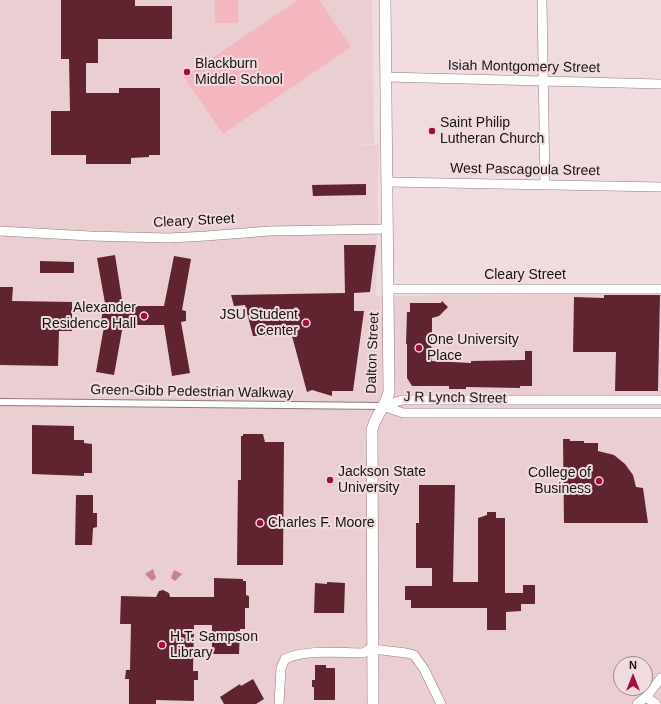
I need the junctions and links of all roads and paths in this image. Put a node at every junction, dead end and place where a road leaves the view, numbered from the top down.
1 (385, 0) edge
2 (542, 0) edge
3 (386, 77) junction
4 (543, 81) junction
5 (661, 84) edge
6 (388, 182) junction
7 (545, 185) junction
8 (661, 187) edge
9 (388, 229) junction
10 (0, 231) edge
11 (389, 289) junction
12 (661, 289) edge
13 (661, 400) edge
14 (0, 402) edge
15 (384, 406) junction
16 (661, 413) edge
17 (372, 649) junction
18 (661, 678) edge
19 (646, 697) junction
20 (279, 704) edge
21 (373, 704) edge
22 (442, 704) edge
23 (637, 704) edge
24 (656, 704) edge

1 - 3 street, Dalton Street
2 - 4 street
3 - 4 street, Isiah Montgomery Street
3 - 6 street, Dalton Street
4 - 5 street, Isiah Montgomery Street
4 - 7 street
6 - 7 street, West Pascagoula Street
6 - 9 street, Dalton Street
7 - 8 street, West Pascagoula Street
9 - 10 street, Cleary Street
9 - 11 street, Dalton Street
11 - 12 street, Cleary Street
11 - 15 street, Dalton Street
13 - 15 street, J R Lynch Street
14 - 15 street, Green-Gibb Pedestrian Walkway
15 - 16 street, J R Lynch Street
15 - 17 street, Dalton Street
17 - 20 street
17 - 21 street, Dalton Street
17 - 22 street
18 - 19 street
19 - 23 street
19 - 24 street

